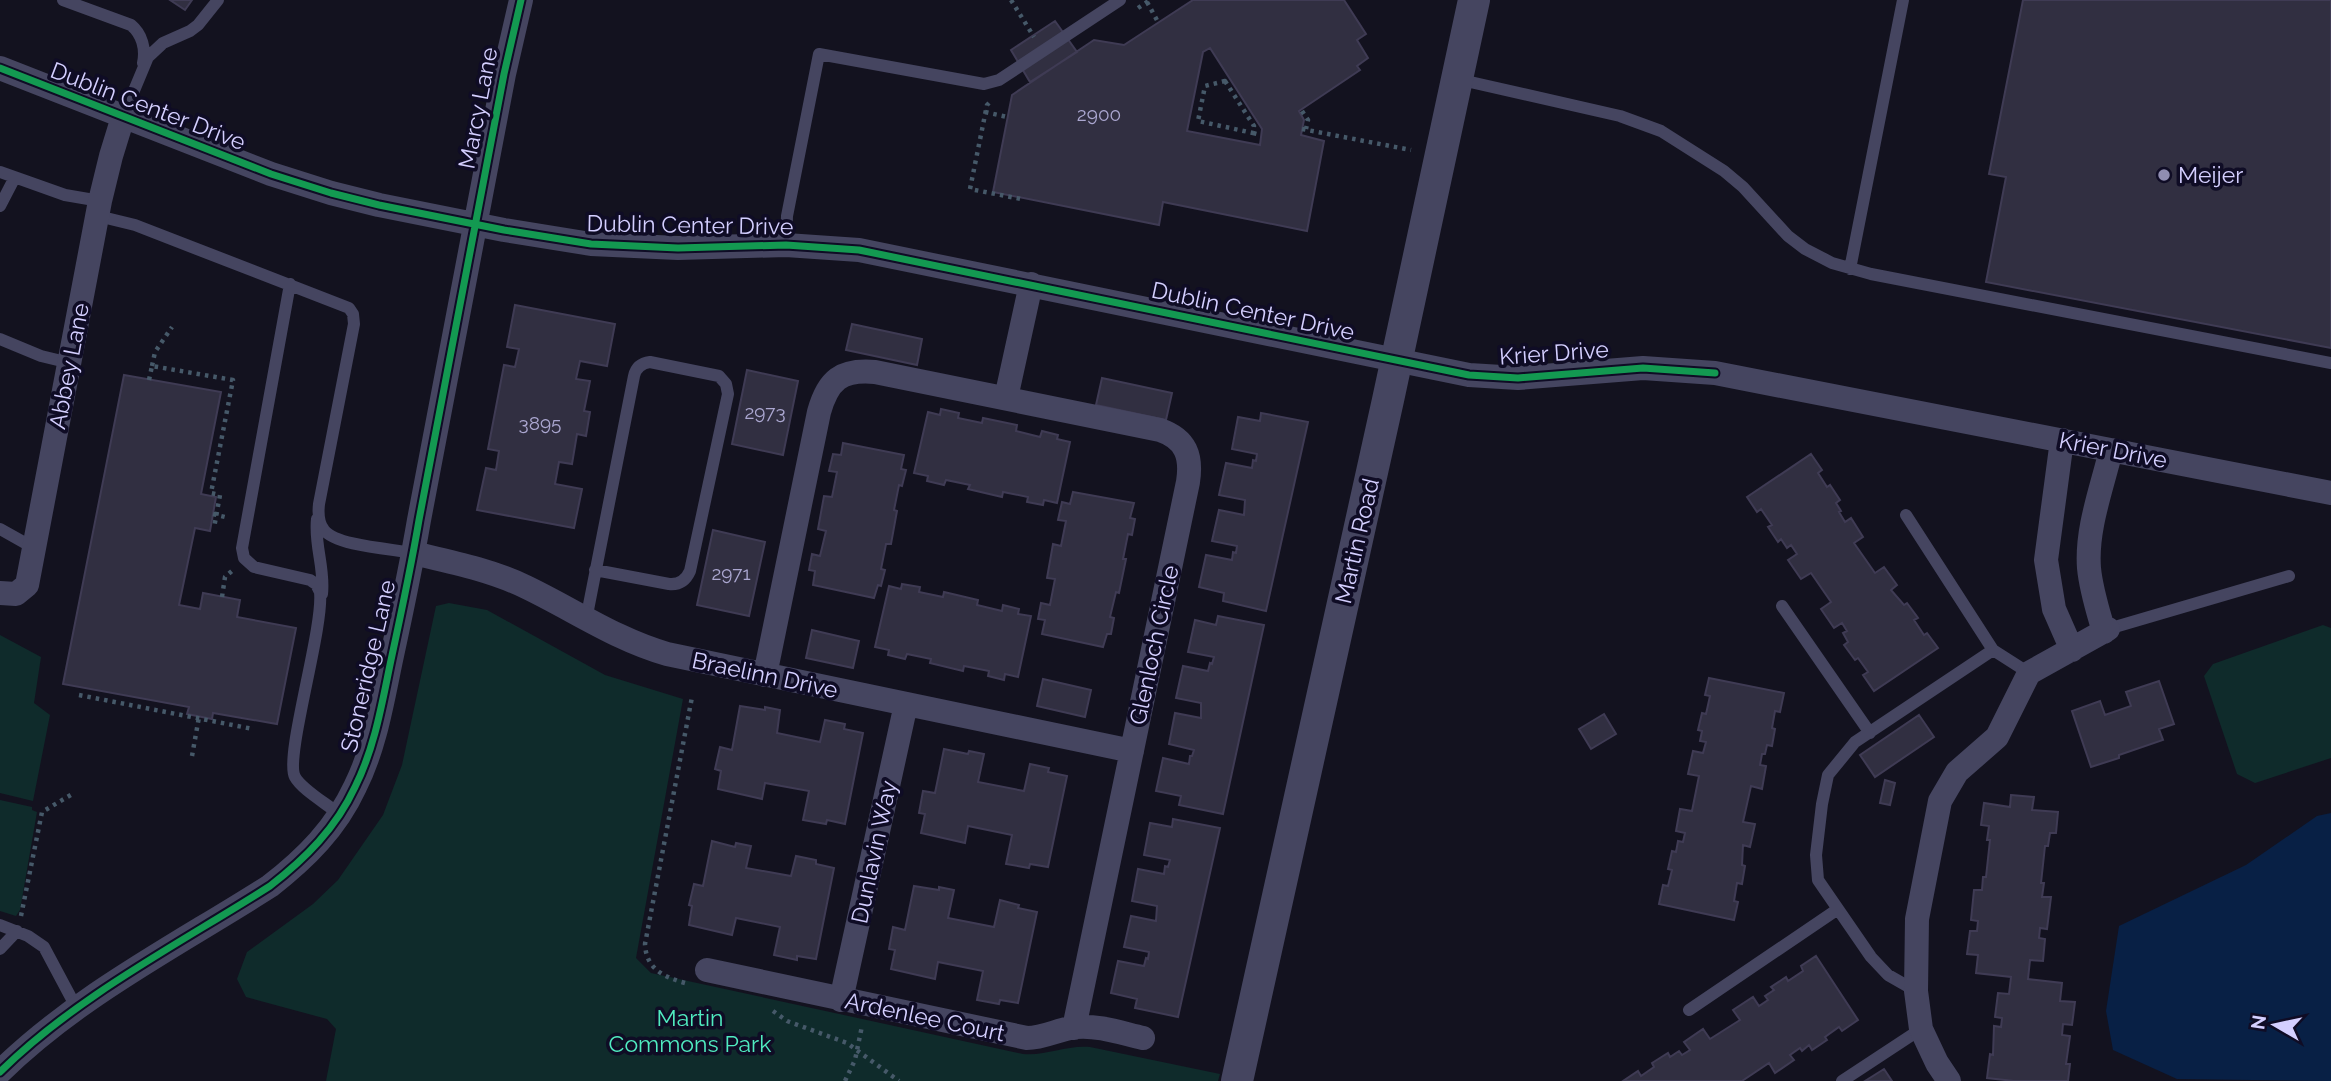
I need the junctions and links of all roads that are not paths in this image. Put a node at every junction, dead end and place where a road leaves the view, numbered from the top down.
1 (63, 0) edge
2 (218, 0) edge
3 (521, 0) edge
4 (1121, 0) edge
5 (1474, 0) edge
6 (1903, 0) edge
7 (142, 67) junction
8 (0, 68) edge
9 (1457, 79) junction
10 (123, 117) junction
11 (0, 172) edge
12 (14, 178) junction
13 (0, 206) edge
14 (99, 209) junction
15 (475, 224) junction
16 (786, 245) junction
17 (1850, 269) junction
18 (290, 284) junction
19 (1031, 284) junction
20 (0, 338) edge
21 (1397, 360) junction
22 (70, 363) junction
23 (2331, 363) edge
24 (1006, 398) junction
25 (2062, 440) junction
26 (2111, 450) junction
27 (2331, 493) edge
28 (319, 504) junction
29 (1906, 515) dead end
30 (0, 529) edge
31 (34, 548) junction
32 (413, 553) junction
33 (595, 570) junction
34 (2289, 576) dead end
35 (0, 593) edge
36 (321, 601) junction
37 (1782, 606) dead end
38 (586, 620) junction
39 (2106, 631) junction
40 (1993, 650) junction
41 (2072, 650) junction
42 (2029, 673) junction
43 (765, 675) junction
44 (906, 704) junction
45 (1870, 733) junction
46 (1132, 751) junction
47 (341, 815) junction
48 (1838, 909) junction
49 (0, 925) edge
50 (18, 931) junction
51 (0, 949) edge
52 (701, 978) road end
53 (1916, 991) junction
54 (842, 1000) junction
55 (76, 1007) junction
56 (1689, 1010) dead end
57 (1074, 1028) junction
58 (1921, 1029) junction
59 (1143, 1038) dead end
60 (0, 1072) edge
61 (1237, 1081) edge
62 (1842, 1081) edge
63 (1949, 1081) edge

1 - 7 lane
2 - 7 lane
3 - 15 street, Marcy Lane
4 - 16 lane
5 - 9 street, Martin Road
6 - 17 lane
7 - 10 lane
8 - 10 street, Dublin Center Drive
9 - 17 lane
9 - 21 street, Martin Road
10 - 14 street, Abbey Lane
10 - 15 street, Dublin Center Drive
11 - 12 lane
12 - 13 lane
12 - 14 lane
14 - 18 lane
14 - 22 street, Abbey Lane
15 - 16 street, Dublin Center Drive
15 - 32 street, Stoneridge Lane
16 - 19 street, Dublin Center Drive
17 - 23 lane
18 - 28 lane
18 - 36 lane
19 - 21 street, Dublin Center Drive
19 - 24 street
20 - 22 lane
21 - 25 street, Krier Drive
21 - 61 street, Martin Road
22 - 31 street, Abbey Lane
24 - 43 street, Glenloch Circle
24 - 46 street, Glenloch Circle
25 - 26 street, Krier Drive
25 - 41 street
26 - 27 street, Krier Drive
26 - 39 street
28 - 32 lane
28 - 36 lane
29 - 40 lane
30 - 31 lane
31 - 35 street, Abbey Lane
32 - 38 street, Braelinn Drive
32 - 47 street, Stoneridge Lane
33 - 33 lane
33 - 38 lane
34 - 39 lane
36 - 47 lane
37 - 45 lane
38 - 43 street, Braelinn Drive
39 - 41 street
40 - 42 lane
40 - 45 lane
41 - 42 street
42 - 53 street
43 - 44 street, Braelinn Drive
44 - 46 street, Braelinn Drive
44 - 54 street, Dunlavin Way
45 - 48 lane
46 - 57 street, Glenloch Circle
47 - 55 street, Stoneridge Lane
48 - 53 lane
48 - 56 lane
49 - 50 lane
50 - 51 lane
50 - 55 lane
52 - 54 street, Ardenlee Court
53 - 58 street
54 - 57 street, Ardenlee Court
55 - 60 street, Stoneridge Lane
57 - 59 street, Ardenlee Court
58 - 62 lane
58 - 63 street

